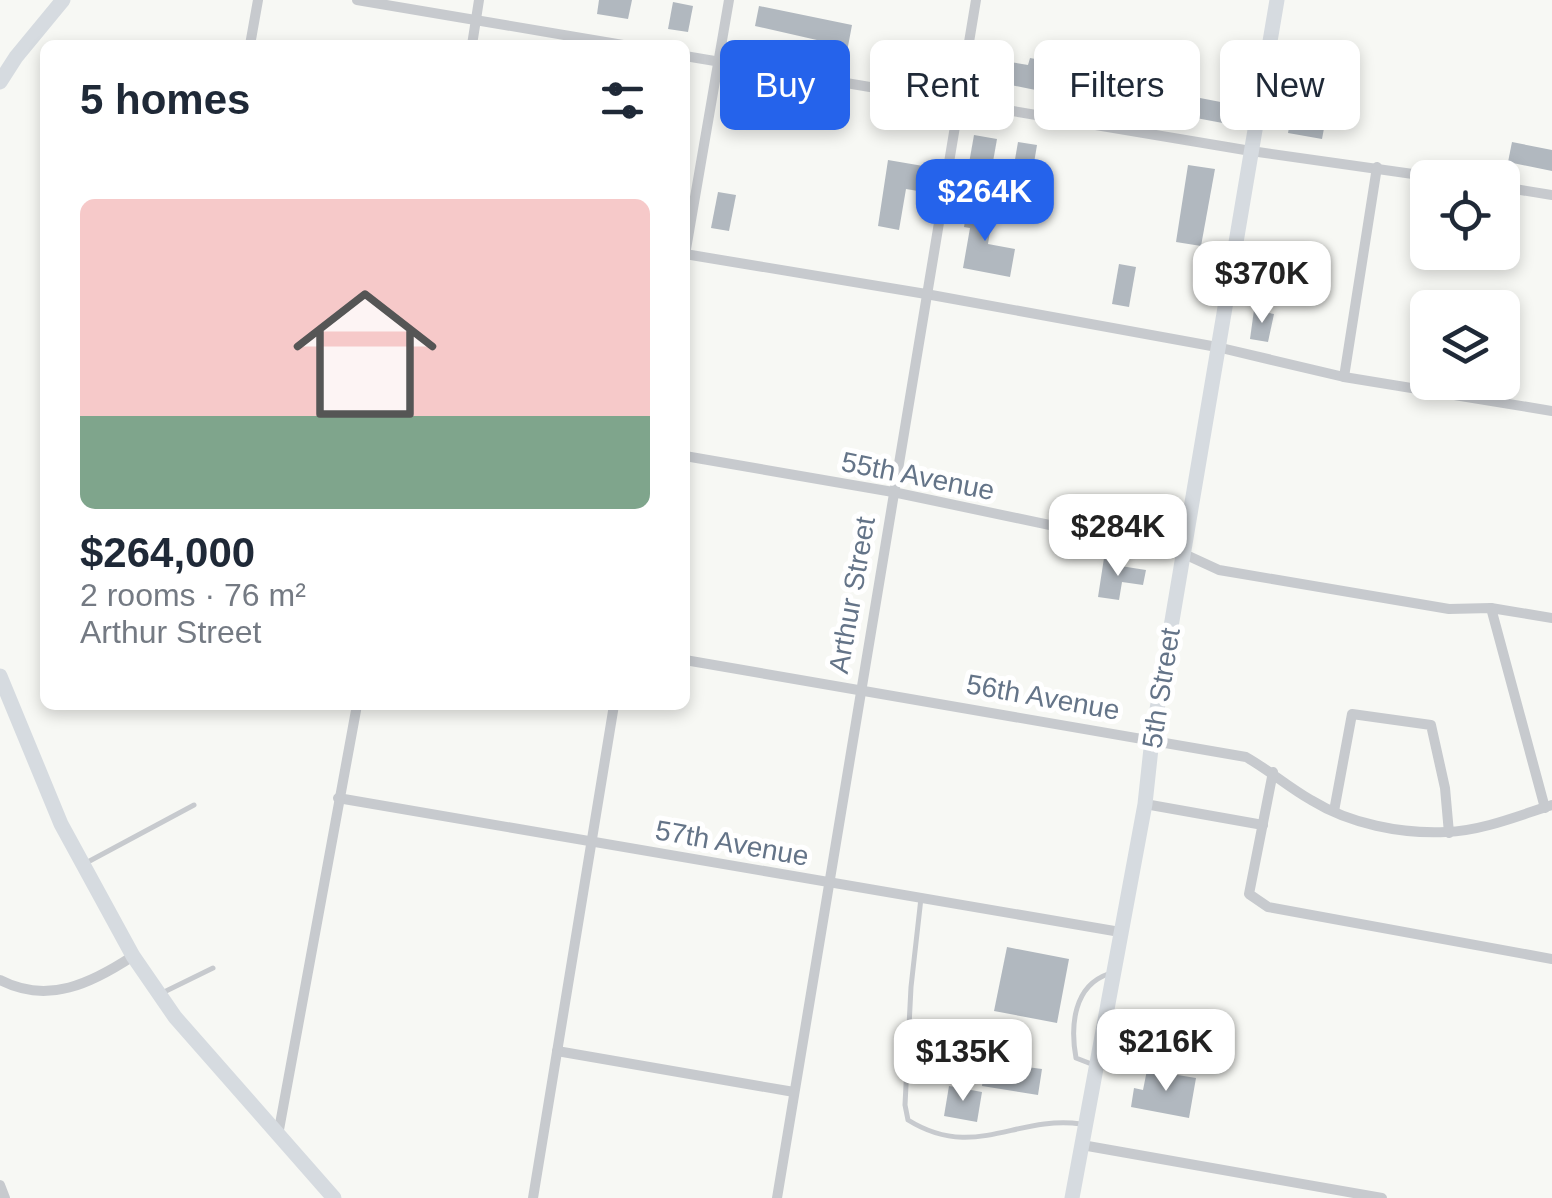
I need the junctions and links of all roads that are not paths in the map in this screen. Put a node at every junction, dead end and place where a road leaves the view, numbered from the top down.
1 (64, 0) edge
2 (258, 0) edge
3 (357, 0) edge
4 (479, 0) edge
5 (729, 0) edge
6 (976, 0) edge
7 (1277, 0) edge
8 (476, 20) junction
9 (251, 40) edge
10 (473, 40) edge
11 (594, 40) edge
12 (970, 40) edge
13 (690, 57) edge
14 (718, 61) junction
15 (0, 82) edge
16 (870, 86) edge
17 (1014, 110) edge
18 (955, 130) edge
19 (1252, 151) junction
20 (1377, 167) junction
21 (1410, 173) edge
22 (1520, 190) edge
23 (1552, 195) edge
24 (690, 225) edge
25 (690, 255) edge
26 (926, 294) junction
27 (1217, 347) junction
28 (1344, 377) junction
29 (1552, 411) edge
30 (690, 457) edge
31 (893, 492) junction
32 (1182, 554) junction
33 (1491, 608) junction
34 (1552, 618) edge
35 (690, 661) edge
36 (0, 676) edge
37 (859, 689) junction
38 (356, 710) edge
39 (613, 710) edge
40 (1152, 739) junction
41 (1272, 772) junction
42 (338, 798) junction
43 (1145, 804) junction
44 (194, 805) dead end
45 (1548, 807) edge
46 (1334, 811) junction
47 (1263, 825) junction
48 (1449, 832) junction
49 (592, 842) junction
50 (81, 865) junction
51 (828, 882) junction
52 (921, 898) junction
53 (1120, 932) junction
54 (134, 956) junction
55 (1552, 960) edge
56 (212, 968) dead end
57 (1113, 973) junction
58 (0, 980) edge
59 (160, 994) junction
60 (1100, 1046) junction
61 (556, 1052) junction
62 (1213, 1065) dead end
63 (1097, 1066) junction
64 (794, 1092) junction
65 (1086, 1124) junction
66 (278, 1136) junction
67 (1082, 1145) junction
68 (0, 1185) edge
69 (1346, 1195) edge
70 (5, 1198) edge
71 (334, 1198) edge
72 (533, 1198) edge
73 (777, 1198) edge
74 (1072, 1198) edge
75 (1382, 1198) edge

1 - 15 street
2 - 9 street
3 - 8 street
4 - 8 street
5 - 14 street
6 - 12 street, Arthur Street
7 - 19 street, 5th Street
8 - 10 street
8 - 11 street
13 - 14 street
14 - 16 street
14 - 24 street
17 - 19 street
18 - 26 street, Arthur Street
19 - 20 street
19 - 27 street, 5th Street
20 - 21 street
20 - 28 street
22 - 23 street
25 - 26 street
26 - 27 street
26 - 31 street, Arthur Street
27 - 28 street
27 - 32 street, 5th Street
28 - 29 street
30 - 31 street, 55th Avenue
31 - 32 street, 55th Avenue
31 - 37 street, Arthur Street
32 - 33 street, 55th Avenue
32 - 40 street, 5th Street
33 - 34 street, 55th Avenue
33 - 45 street
35 - 37 street, 56th Avenue
36 - 50 street
37 - 40 street, 56th Avenue
37 - 51 street, Arthur Street
38 - 42 street
39 - 49 street
40 - 41 street, 56th Avenue
40 - 43 street, 5th Street
41 - 46 street, 56th Avenue
41 - 47 street
42 - 49 street, 57th Avenue
42 - 66 street
43 - 47 street
43 - 53 street, 5th Street
44 - 50 lane
45 - 48 street, 56th Avenue
46 - 48 street, 56th Avenue
46 - 48 street
47 - 55 street
49 - 51 street, 57th Avenue
49 - 61 street
50 - 54 street
51 - 52 street, 57th Avenue
51 - 64 street, Arthur Street
52 - 53 street, 57th Avenue
52 - 65 lane
53 - 57 street, 5th Street
54 - 58 street
54 - 59 street
56 - 59 lane
57 - 60 street, 5th Street
57 - 63 lane
59 - 66 street
60 - 62 street
60 - 63 street, 5th Street
61 - 64 street
61 - 72 street
63 - 65 street, 5th Street
64 - 73 street, Arthur Street
65 - 67 street, 5th Street
66 - 71 street
67 - 69 street
67 - 74 street, 5th Street
68 - 70 street
69 - 75 street

